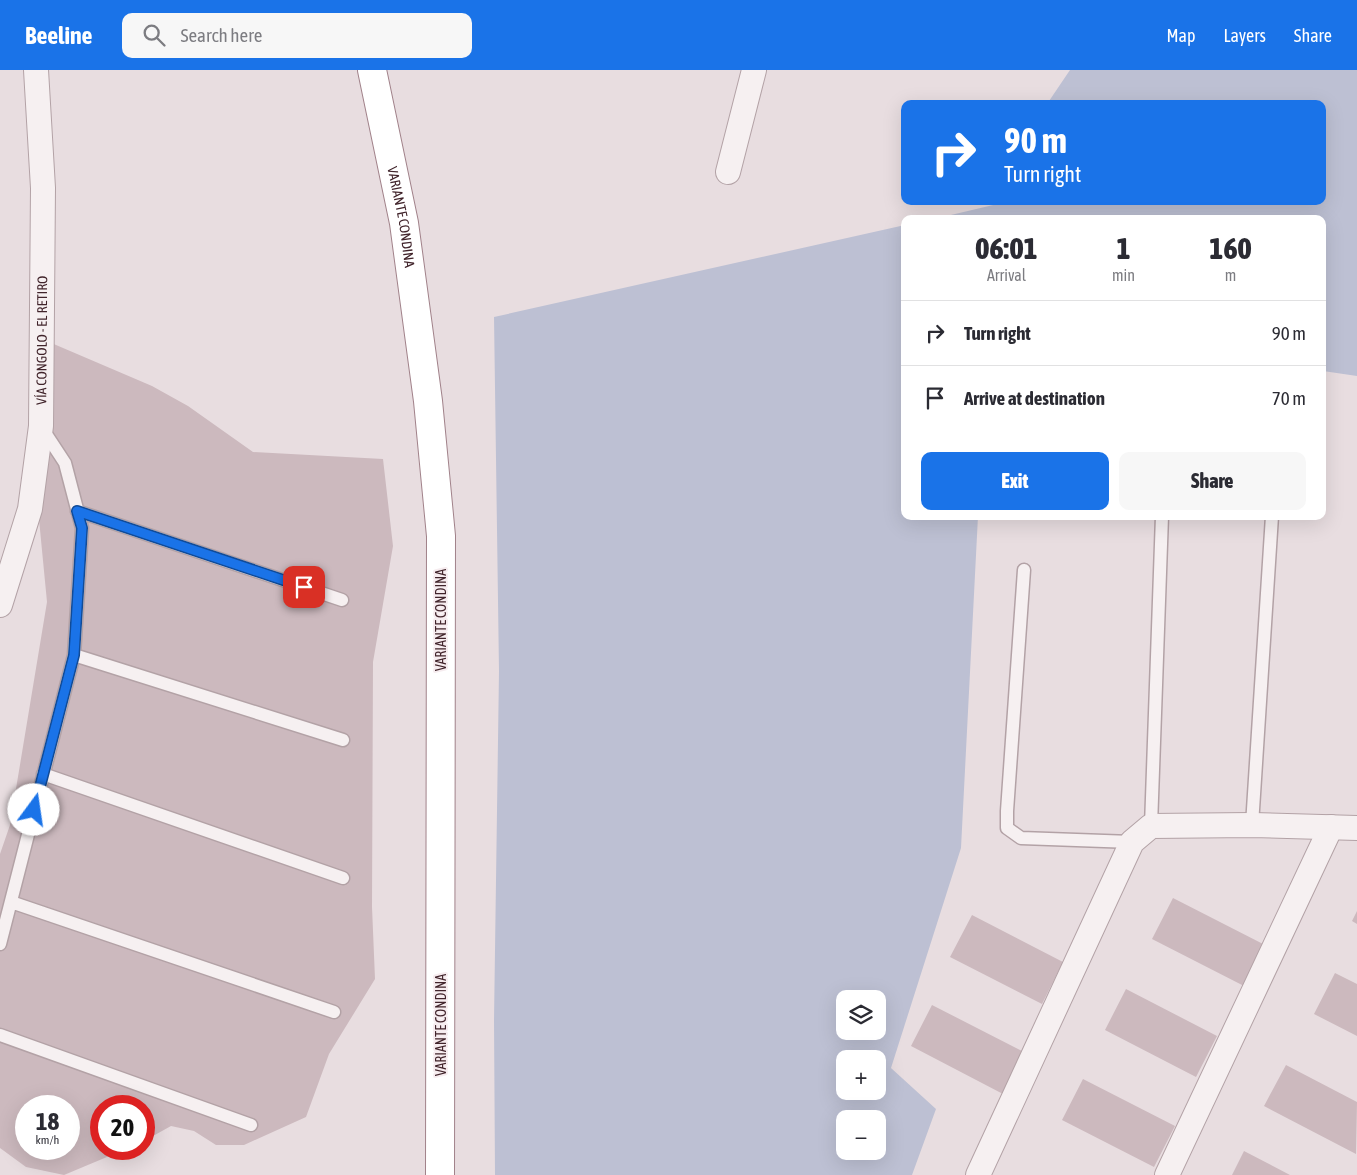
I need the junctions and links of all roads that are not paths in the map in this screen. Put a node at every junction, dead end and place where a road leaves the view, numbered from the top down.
1 (36, 70) edge
2 (372, 70) edge
3 (754, 70) edge
4 (728, 172) dead end
5 (41, 426) junction
6 (77, 511) junction
7 (1162, 520) edge
8 (1272, 520) edge
9 (1024, 570) dead end
10 (342, 600) dead end
11 (0, 605) edge
12 (74, 655) junction
13 (343, 740) dead end
14 (43, 774) junction
15 (1252, 825) junction
16 (1151, 826) junction
17 (1331, 827) junction
18 (1357, 828) edge
19 (1132, 842) junction
20 (343, 878) dead end
21 (11, 902) junction
22 (0, 944) edge
23 (334, 1012) dead end
24 (0, 1034) edge
25 (251, 1125) dead end
26 (440, 1175) edge
27 (978, 1175) edge
28 (1167, 1175) edge

1 - 5 street, VÍA CONGOLO - EL RETIRO
2 - 26 highway, VARIANTE CONDINA
3 - 4 street
5 - 6 lane
5 - 11 street, VÍA CONGOLO - EL RETIRO
6 - 10 lane
6 - 12 lane
7 - 16 lane
8 - 15 lane
9 - 19 lane
12 - 13 lane
12 - 14 lane
14 - 20 lane
14 - 21 lane
15 - 16 street
15 - 17 street
16 - 19 street
17 - 18 street
17 - 28 street
19 - 27 street
21 - 22 lane
21 - 23 lane
24 - 25 lane

